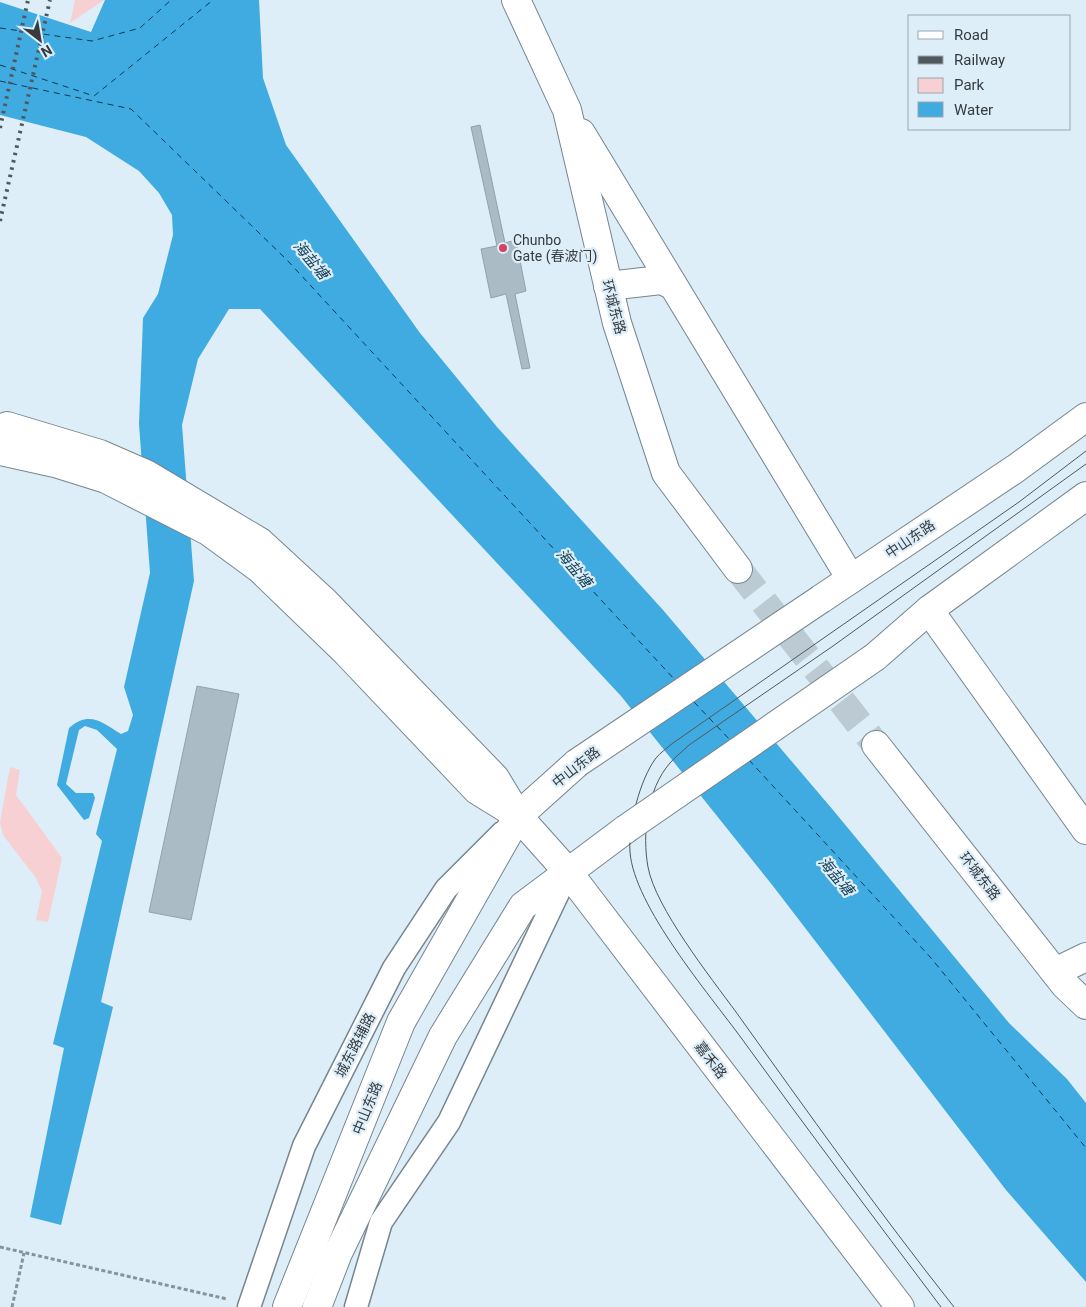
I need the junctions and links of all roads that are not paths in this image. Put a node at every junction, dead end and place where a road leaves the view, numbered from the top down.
1 (516, 0) edge
2 (567, 110) junction
3 (670, 284) junction
4 (608, 286) junction
5 (1086, 416) edge
6 (4, 439) edge
7 (1086, 496) edge
8 (738, 569) tunnel mouth
9 (851, 579) junction
10 (929, 610) junction
11 (876, 745) tunnel mouth
12 (518, 816) junction
13 (1086, 830) edge
14 (568, 872) junction
15 (1086, 957) edge
16 (1055, 972) junction
17 (1086, 1005) edge
18 (249, 1305) edge
19 (288, 1307) edge
20 (316, 1307) edge
21 (356, 1307) edge
22 (900, 1307) edge

1 - 2 main road, 环城东路
2 - 3 main road
2 - 4 main road, 环城东路
3 - 4 main road
3 - 9 main road
4 - 8 main road, 环城东路
5 - 9 main road, 中山东路
6 - 12 main road, 嘉禾路
7 - 10 main road
9 - 12 main road, 中山东路, bridge
10 - 13 main road
10 - 14 main road, bridge
11 - 16 main road, 环城东路
12 - 14 main road, 嘉禾路
12 - 18 street, 城东路辅路
12 - 19 main road, 中山东路
14 - 20 main road
14 - 21 street
14 - 22 main road, 嘉禾路
15 - 16 main road
16 - 17 main road, 环城东路

